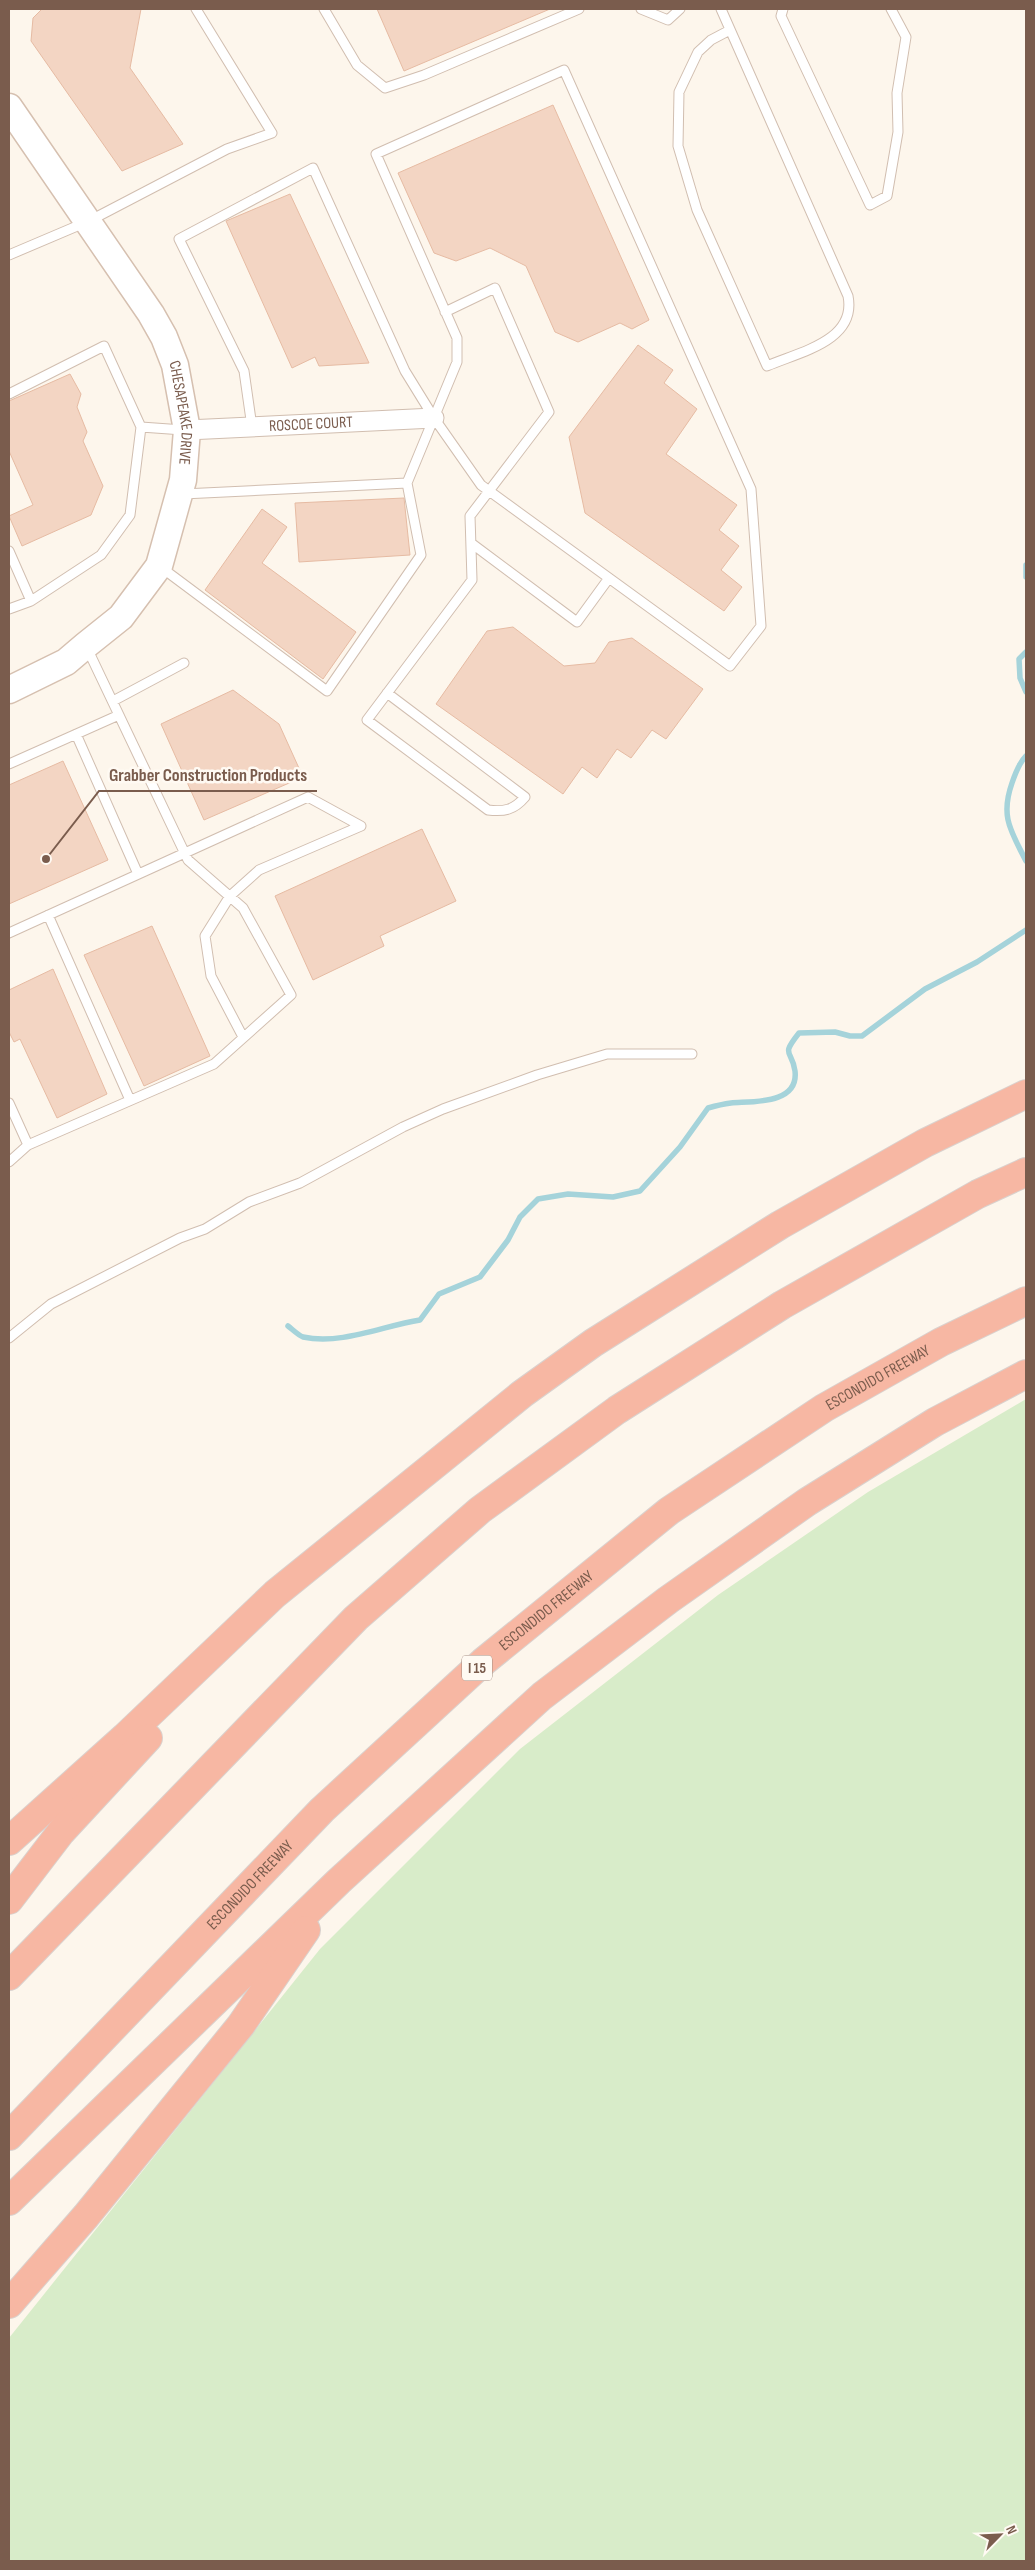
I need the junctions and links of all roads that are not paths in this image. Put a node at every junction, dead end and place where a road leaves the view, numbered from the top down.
1 (196, 9) edge
2 (324, 9) edge
3 (579, 9) edge
4 (641, 9) edge
5 (680, 9) edge
6 (721, 9) edge
7 (783, 9) edge
8 (891, 9) edge
9 (730, 30) junction
10 (9, 107) edge
11 (89, 221) junction
12 (9, 255) edge
13 (445, 312) junction
14 (9, 394) edge
15 (434, 418) junction
16 (141, 427) junction
17 (252, 427) junction
18 (187, 430) junction
19 (407, 483) junction
20 (490, 492) junction
21 (180, 494) junction
22 (471, 543) junction
23 (9, 550) edge
24 (159, 566) junction
25 (609, 578) junction
26 (30, 601) junction
27 (9, 609) edge
28 (86, 645) junction
29 (184, 663) dead end
30 (9, 690) edge
31 (387, 693) junction
32 (112, 701) junction
33 (119, 715) junction
34 (76, 734) junction
35 (9, 764) edge
36 (185, 853) junction
37 (138, 874) junction
38 (230, 896) junction
39 (48, 915) junction
40 (9, 933) edge
41 (243, 1038) junction
42 (692, 1054) dead end
43 (1026, 1084) edge
44 (1026, 1094) edge
45 (130, 1100) junction
46 (9, 1103) edge
47 (986, 1112) junction
48 (28, 1145) junction
49 (9, 1162) edge
50 (1026, 1172) edge
51 (1026, 1301) edge
52 (9, 1338) edge
53 (1026, 1375) edge
54 (339, 1542) junction
55 (9, 1841) edge
56 (339, 1881) junction
57 (9, 1900) edge
58 (9, 1976) edge
59 (9, 2136) edge
60 (9, 2201) edge
61 (9, 2304) edge

1 - 11 lane
2 - 3 lane
4 - 5 lane
6 - 9 lane
7 - 8 lane
9 - 9 lane
10 - 11 street, CHESAPEAKE DRIVE
11 - 12 lane
11 - 18 street, CHESAPEAKE DRIVE
13 - 15 lane
13 - 20 lane
13 - 25 lane
14 - 16 lane
15 - 17 street, ROSCOE COURT
15 - 17 lane
15 - 19 lane
15 - 20 lane
16 - 18 lane
16 - 26 lane
17 - 18 street, ROSCOE COURT
18 - 21 street, CHESAPEAKE DRIVE
19 - 21 lane
19 - 24 lane
20 - 22 lane
20 - 25 lane
21 - 24 street, CHESAPEAKE DRIVE
22 - 25 lane
22 - 31 lane
23 - 26 lane
24 - 28 street, CHESAPEAKE DRIVE
26 - 27 lane
28 - 30 street, CHESAPEAKE DRIVE
28 - 32 lane
29 - 32 lane
31 - 31 lane
32 - 33 lane
33 - 34 lane
33 - 36 lane
34 - 35 lane
34 - 37 lane
36 - 37 lane
36 - 38 lane
36 - 38 lane
37 - 39 lane
38 - 41 lane
38 - 41 lane
39 - 40 lane
39 - 45 lane
41 - 45 lane
42 - 52 lane
43 - 47 highway
44 - 47 highway
45 - 48 lane
46 - 48 lane
47 - 54 highway
48 - 49 lane
50 - 58 highway
51 - 59 highway, ESCONDIDO FREEWAY / I 15
53 - 56 highway
54 - 55 highway
54 - 57 highway
56 - 60 highway
56 - 61 highway

